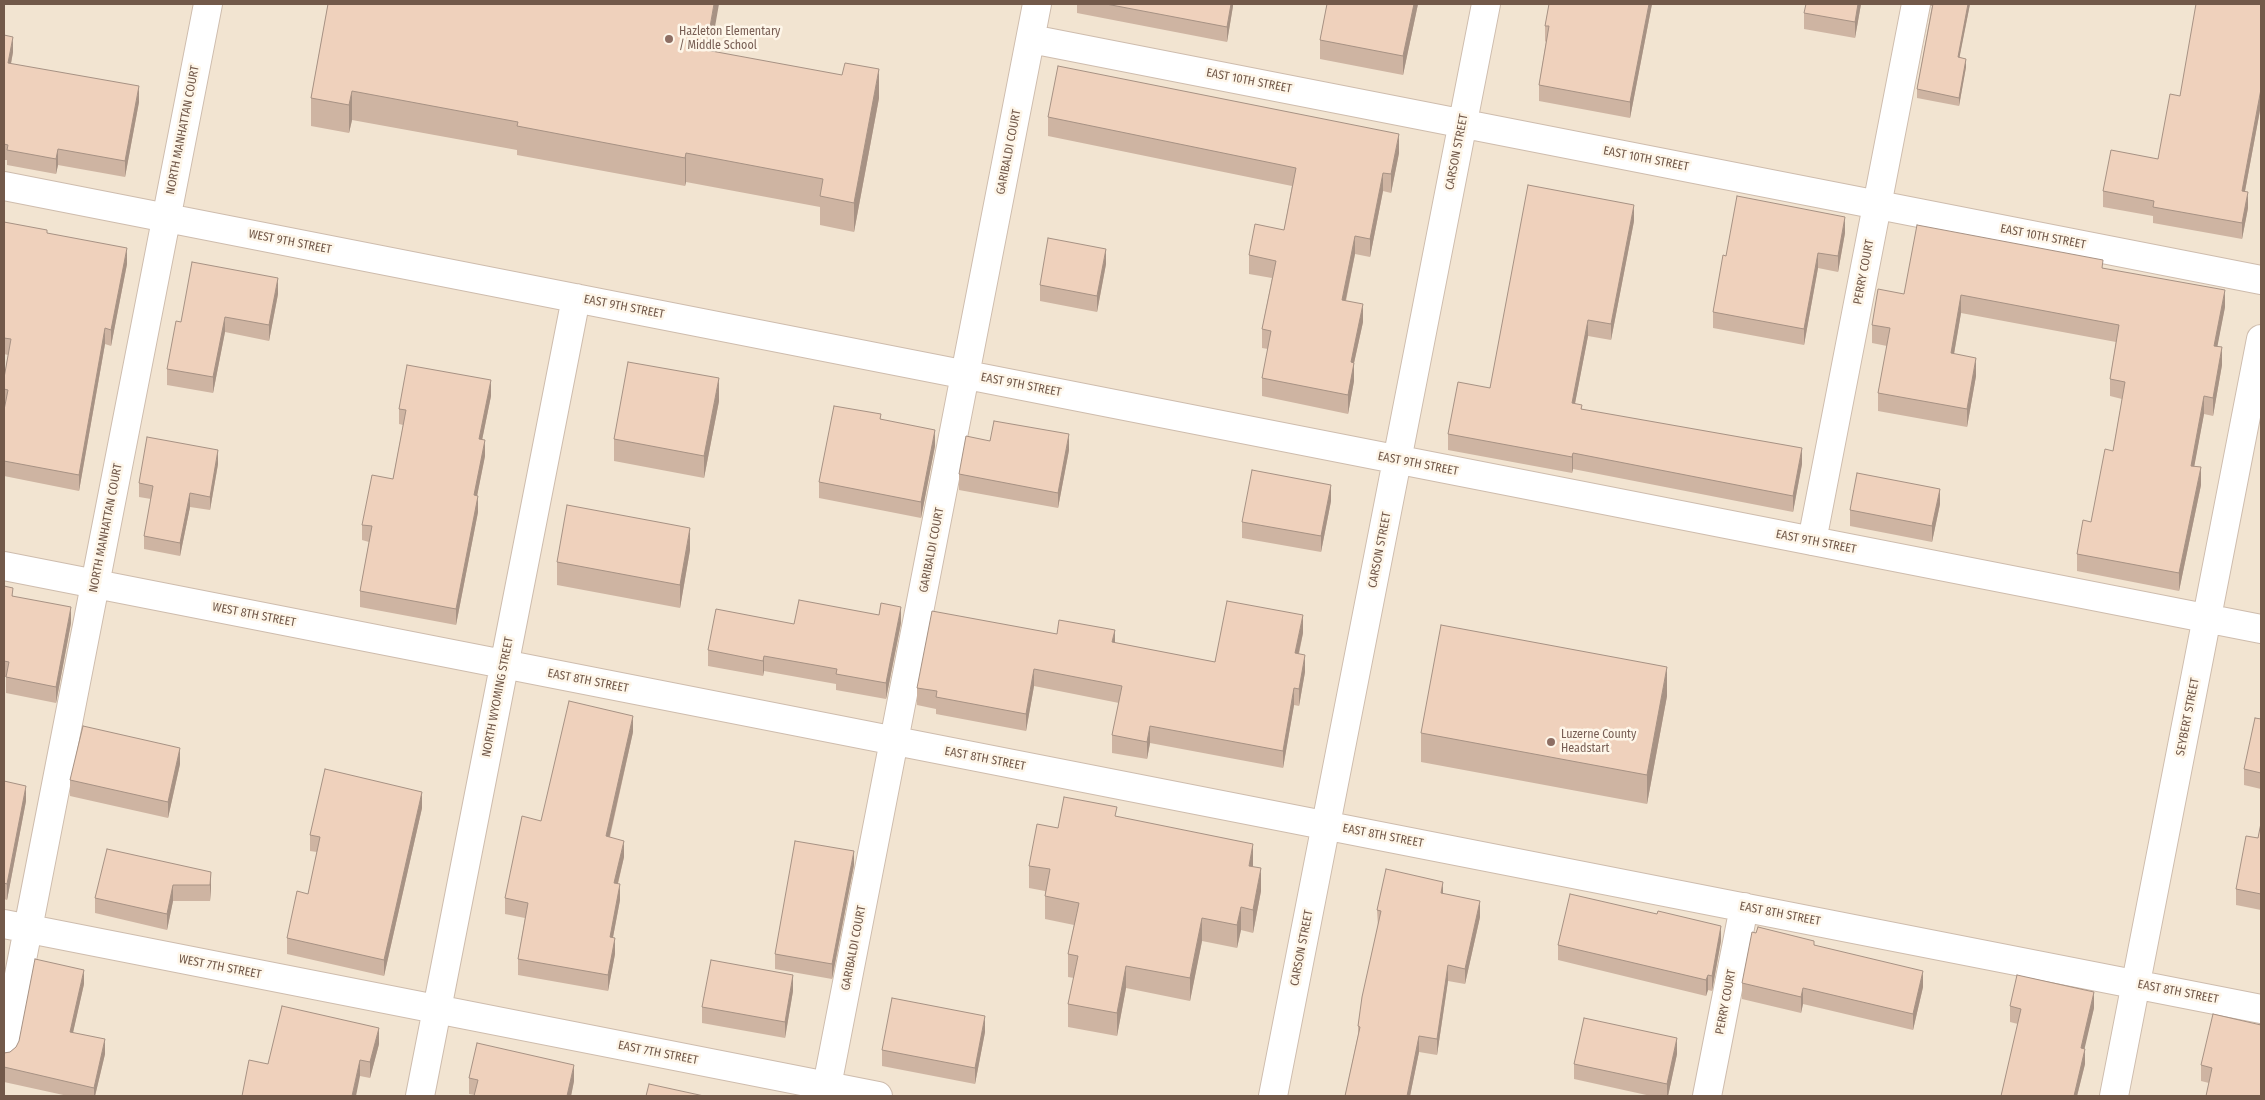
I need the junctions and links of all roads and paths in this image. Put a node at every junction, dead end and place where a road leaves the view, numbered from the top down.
1 (208, 4) edge
2 (1037, 4) edge
3 (1486, 4) edge
4 (1916, 4) edge
5 (1031, 39) junction
6 (1463, 123) junction
7 (4, 186) edge
8 (1877, 204) junction
9 (166, 218) junction
10 (2261, 280) edge
11 (576, 298) junction
12 (2261, 339) edge
13 (966, 375) junction
14 (1397, 460) junction
15 (1812, 541) junction
16 (4, 566) edge
17 (95, 584) junction
18 (2207, 618) junction
19 (2261, 629) edge
20 (504, 664) junction
21 (894, 741) junction
22 (1326, 825) junction
23 (1744, 907) junction
24 (16, 927) edge
25 (2136, 984) junction
26 (2261, 1009) edge
27 (437, 1010) junction
28 (4, 1052) edge
29 (826, 1091) edge
30 (420, 1096) edge
31 (878, 1096) edge
32 (1273, 1096) edge
33 (1707, 1096) edge
34 (2114, 1096) edge

1 - 9 street, NORTH MANHATTAN COURT
2 - 5 street, GARIBALDI COURT
3 - 6 street, CARSON STREET
4 - 8 street, PERRY COURT
5 - 6 street, EAST 10TH STREET
5 - 13 street, GARIBALDI COURT
6 - 8 street, EAST 10TH STREET
6 - 14 street, CARSON STREET
7 - 9 street, WEST 9TH STREET
8 - 10 street, EAST 10TH STREET
8 - 15 street, PERRY COURT
9 - 11 street, WEST 9TH STREET
9 - 17 street, NORTH MANHATTAN COURT
11 - 13 street, EAST 9TH STREET
11 - 20 street, NORTH WYOMING STREET
12 - 18 street, SEYBERT STREET
13 - 14 street, EAST 9TH STREET
13 - 21 street, GARIBALDI COURT
14 - 15 street, EAST 9TH STREET
14 - 22 street, CARSON STREET
15 - 18 street, EAST 9TH STREET
16 - 17 street, WEST 8TH STREET
17 - 20 street, WEST 8TH STREET
17 - 24 street, NORTH MANHATTAN COURT
18 - 19 street, EAST 9TH STREET
18 - 25 street, SEYBERT STREET
20 - 21 street, EAST 8TH STREET
20 - 27 street, NORTH WYOMING STREET
21 - 22 street, EAST 8TH STREET
21 - 29 street, GARIBALDI COURT
22 - 23 street, EAST 8TH STREET
22 - 32 street, CARSON STREET
23 - 25 street, EAST 8TH STREET
23 - 33 street, PERRY COURT
24 - 27 street, WEST 7TH STREET
24 - 28 street, NORTH MANHATTAN COURT
25 - 26 street, EAST 8TH STREET
25 - 34 street, SEYBERT STREET
27 - 29 street, EAST 7TH STREET
27 - 30 street, NORTH WYOMING STREET
29 - 31 street, EAST 7TH STREET

